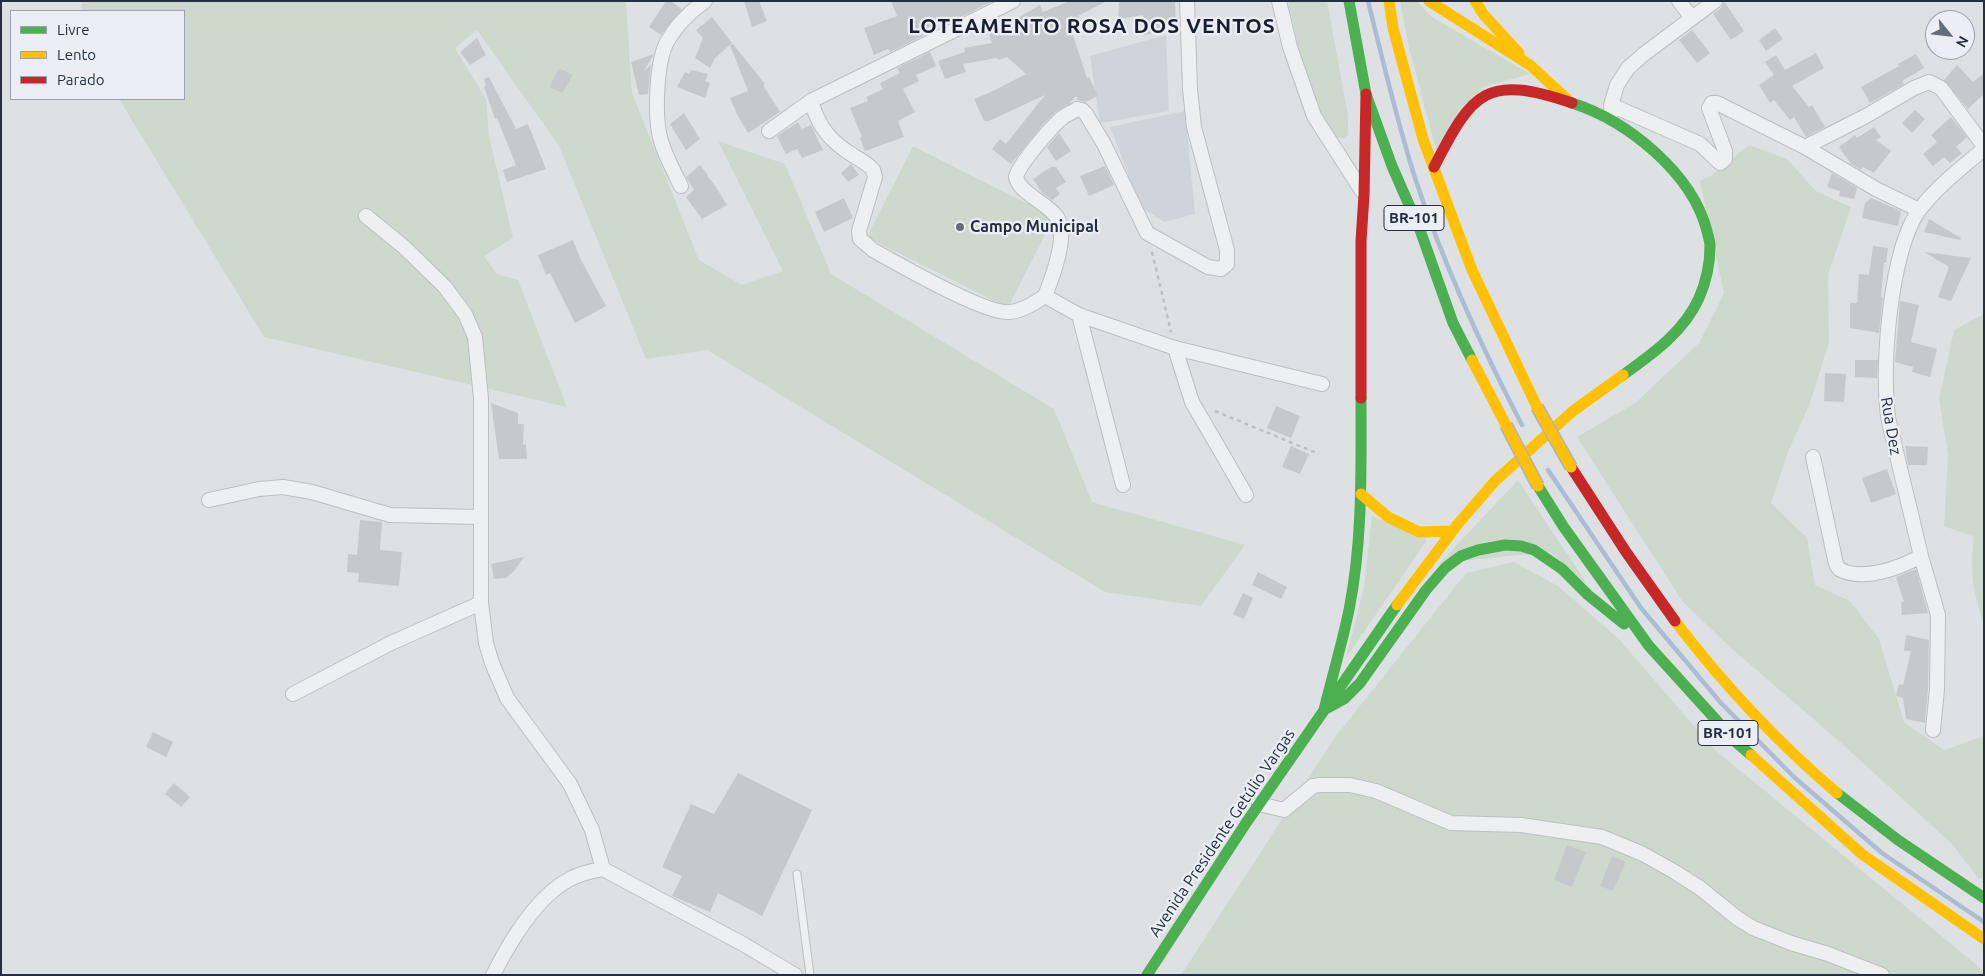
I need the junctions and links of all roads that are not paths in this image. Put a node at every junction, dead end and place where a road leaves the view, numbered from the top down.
1 (705, 1) edge
2 (1013, 1) edge
3 (1187, 1) edge
4 (1279, 1) edge
5 (1349, 1) edge
6 (1389, 1) edge
7 (1429, 1) edge
8 (1475, 1) edge
9 (1679, 1) edge
10 (1715, 1) edge
11 (1692, 18) junction
12 (1530, 65) junction
13 (1366, 94) junction
14 (811, 101) junction
15 (1569, 101) junction
16 (1611, 105) junction
17 (1610, 121) junction
18 (769, 131) dead end
19 (1806, 147) junction
20 (1984, 147) edge
21 (1434, 167) junction
22 (681, 186) dead end
23 (1364, 195) junction
24 (1919, 210) junction
25 (366, 216) dead end
26 (1045, 296) junction
27 (1079, 315) junction
28 (1174, 348) junction
29 (1322, 384) dead end
30 (1813, 457) dead end
31 (1123, 485) dead end
32 (1361, 494) junction
33 (1246, 495) dead end
34 (209, 500) dead end
35 (480, 517) junction
36 (1450, 531) junction
37 (1921, 556) junction
38 (481, 604) junction
39 (1643, 639) junction
40 (293, 694) dead end
41 (1324, 710) junction
42 (1933, 730) dead end
43 (1259, 804) junction
44 (603, 869) junction
45 (797, 874) dead end
46 (1984, 898) edge
47 (1984, 939) edge
48 (492, 975) edge
49 (795, 975) edge
50 (810, 975) edge
51 (1147, 975) edge
52 (1882, 975) edge

1 - 22 street
2 - 14 street
3 - 26 street
4 - 23 street
5 - 13 main road, BR-101
6 - 21 main road, BR-101
7 - 12 main road
8 - 12 main road
9 - 11 street
10 - 11 street
11 - 16 street
12 - 15 main road
13 - 23 main road
13 - 39 main road, BR-101, bridge
14 - 18 street
14 - 26 street
15 - 17 main road, Avenida Presidente Getúlio Vargas
15 - 21 main road
16 - 17 street
16 - 19 street
17 - 36 main road, Avenida Presidente Getúlio Vargas
19 - 20 street
19 - 24 street
20 - 24 street, Rua Dez
21 - 46 main road, BR-101, bridge
23 - 32 main road
24 - 37 street, Rua Dez
25 - 35 street
26 - 27 street
27 - 28 street
27 - 31 street
28 - 29 street
28 - 33 street
30 - 37 street
32 - 36 main road
32 - 41 main road
34 - 35 street
35 - 38 street
36 - 41 main road, Avenida Presidente Getúlio Vargas
37 - 42 street, Rua Dez
38 - 40 street
38 - 44 street
39 - 41 main road
39 - 47 main road, BR-101
41 - 43 main road, Avenida Presidente Getúlio Vargas
43 - 51 main road, Avenida Presidente Getúlio Vargas
43 - 52 street
44 - 48 street
44 - 49 street
45 - 50 lane

